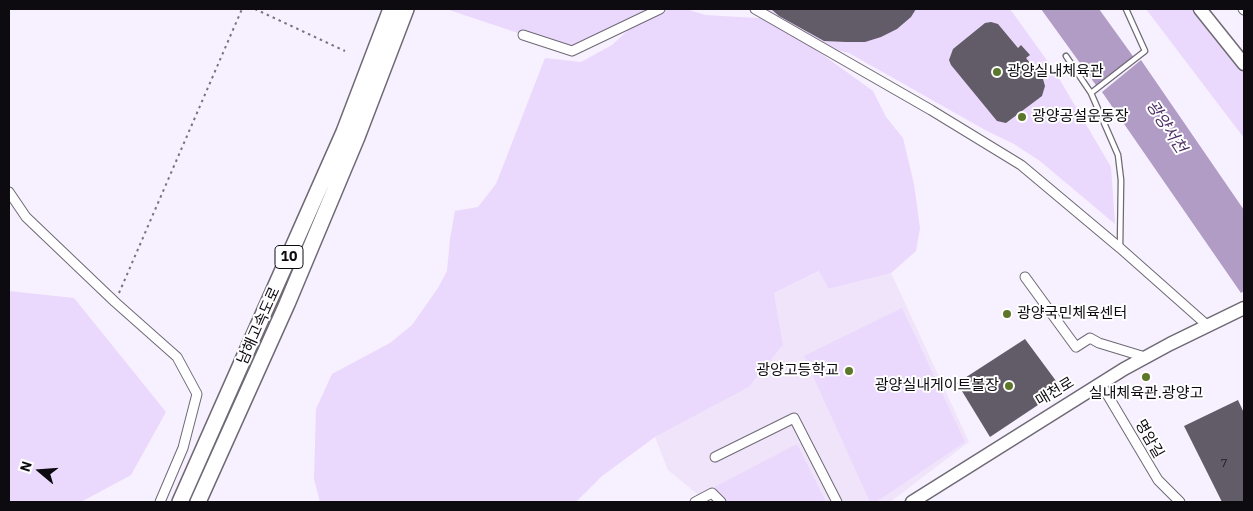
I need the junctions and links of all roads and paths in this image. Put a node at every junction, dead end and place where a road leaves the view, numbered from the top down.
1 (242, 9) edge
2 (255, 9) edge
3 (391, 9) edge
4 (406, 9) edge
5 (660, 9) edge
6 (755, 9) edge
7 (763, 9) edge
8 (1126, 9) edge
9 (1200, 9) edge
10 (773, 19) junction
11 (523, 35) dead end
12 (345, 51) dead end
13 (1066, 56) dead end
14 (1244, 64) edge
15 (1092, 93) junction
16 (9, 192) edge
17 (1120, 248) junction
18 (1025, 277) dead end
19 (115, 302) junction
20 (1244, 308) edge
21 (1208, 326) junction
22 (1145, 357) junction
23 (1101, 384) junction
24 (715, 457) dead end
25 (160, 502) edge
26 (180, 502) edge
27 (198, 502) edge
28 (695, 502) edge
29 (721, 502) edge
30 (837, 502) edge
31 (912, 502) edge
32 (1180, 502) edge

1 - 19 path
2 - 12 path
3 - 26 highway, 남해고속도로 / 10
4 - 27 highway, 남해고속도로 / 10
5 - 11 street
6 - 10 street
7 - 10 street
8 - 15 lane
9 - 14 main road
10 - 17 street
13 - 15 lane
15 - 17 lane
16 - 19 street
17 - 21 street
18 - 22 street
19 - 25 street
20 - 21 main road, 매천로
21 - 22 main road, 매천로
22 - 23 main road, 매천로
23 - 31 main road, 매천로
23 - 32 street, 명암길
24 - 30 street
28 - 29 street

